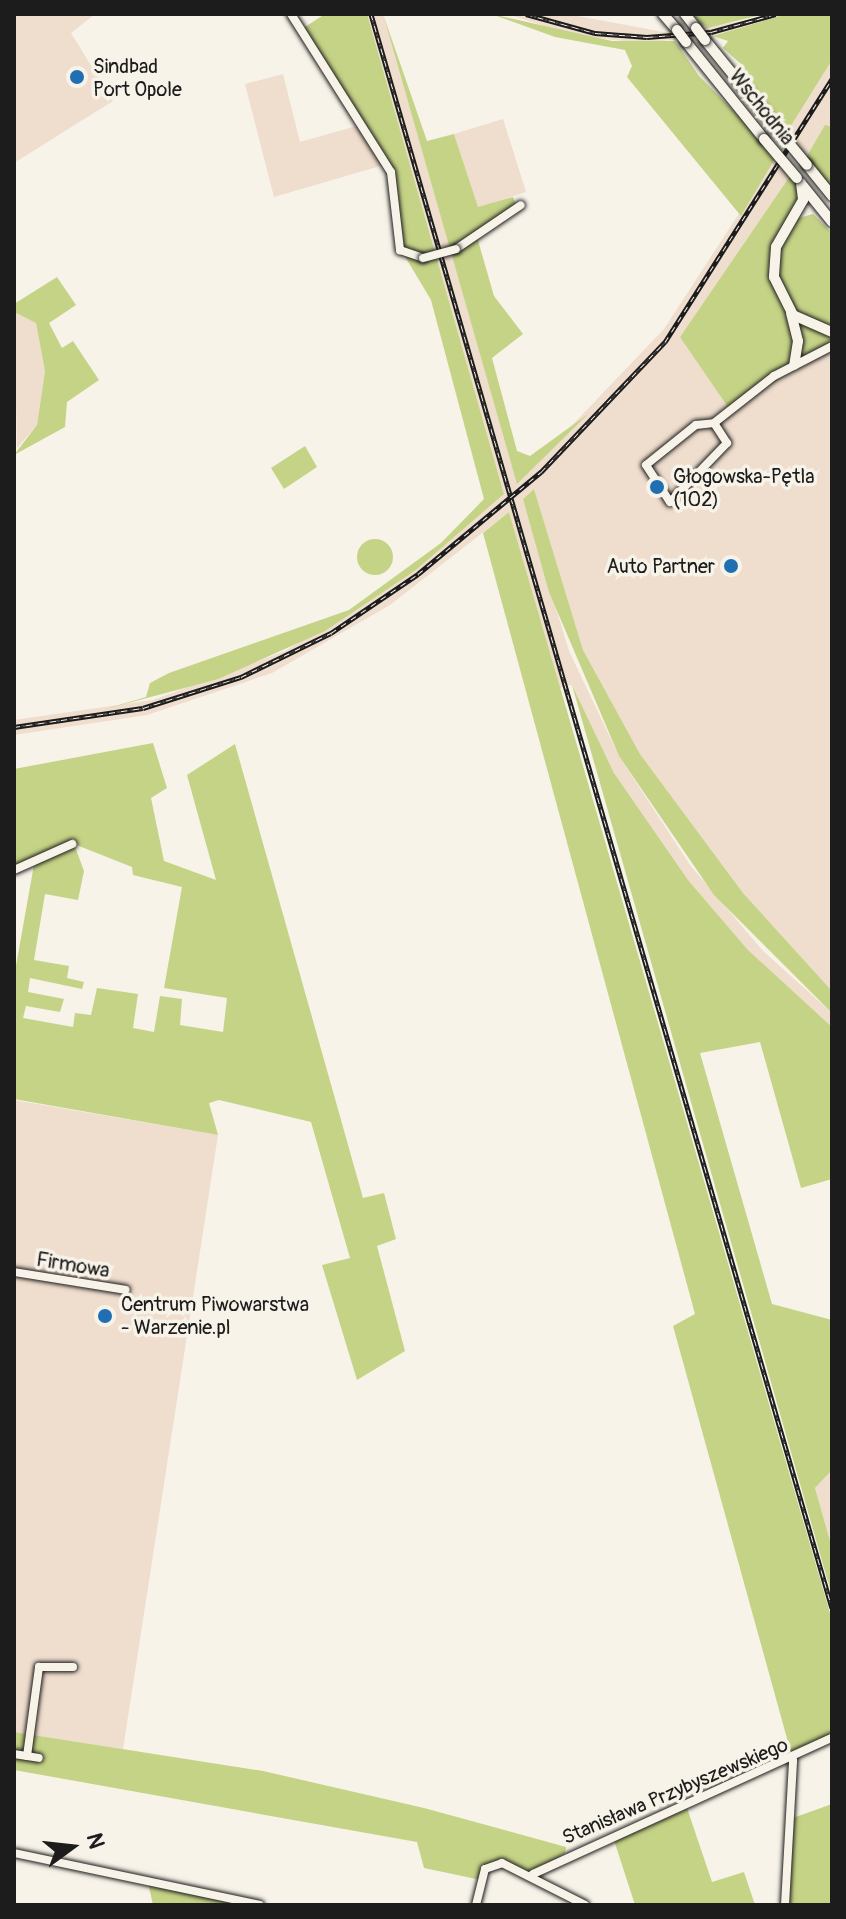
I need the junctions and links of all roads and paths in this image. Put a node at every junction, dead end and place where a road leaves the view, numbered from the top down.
1 (291, 14) edge
2 (663, 14) edge
3 (685, 14) edge
4 (810, 169) junction
5 (832, 177) edge
6 (799, 181) junction
7 (832, 196) edge
8 (521, 205) dead end
9 (830, 219) edge
10 (794, 220) junction
11 (790, 311) junction
12 (832, 332) edge
13 (832, 346) edge
14 (794, 365) junction
15 (714, 423) junction
16 (72, 844) dead end
17 (14, 870) edge
18 (14, 1272) edge
19 (126, 1290) dead end
20 (73, 1667) dead end
21 (832, 1738) edge
22 (14, 1754) edge
23 (27, 1756) junction
24 (39, 1758) dead end
25 (793, 1760) junction
26 (14, 1853) edge
27 (533, 1874) junction
28 (260, 1905) edge
29 (476, 1905) edge
30 (585, 1905) edge
31 (785, 1905) edge

1 - 8 street, bridge
2 - 6 street, Wschodnia, bridge
3 - 4 street, Wschodnia, bridge
4 - 5 street
4 - 7 street, Wschodnia
6 - 9 street, Wschodnia
6 - 10 street
9 - 10 street
10 - 11 street
11 - 12 street
11 - 14 street
13 - 14 street
14 - 15 street
15 - 15 street
16 - 17 street
18 - 19 street, Firmowa
20 - 23 street
21 - 25 street, Stanisława Przybyszewskiego
22 - 23 street
23 - 24 street
25 - 27 street, Stanisława Przybyszewskiego
25 - 31 street
26 - 28 street
27 - 29 street
27 - 30 street

